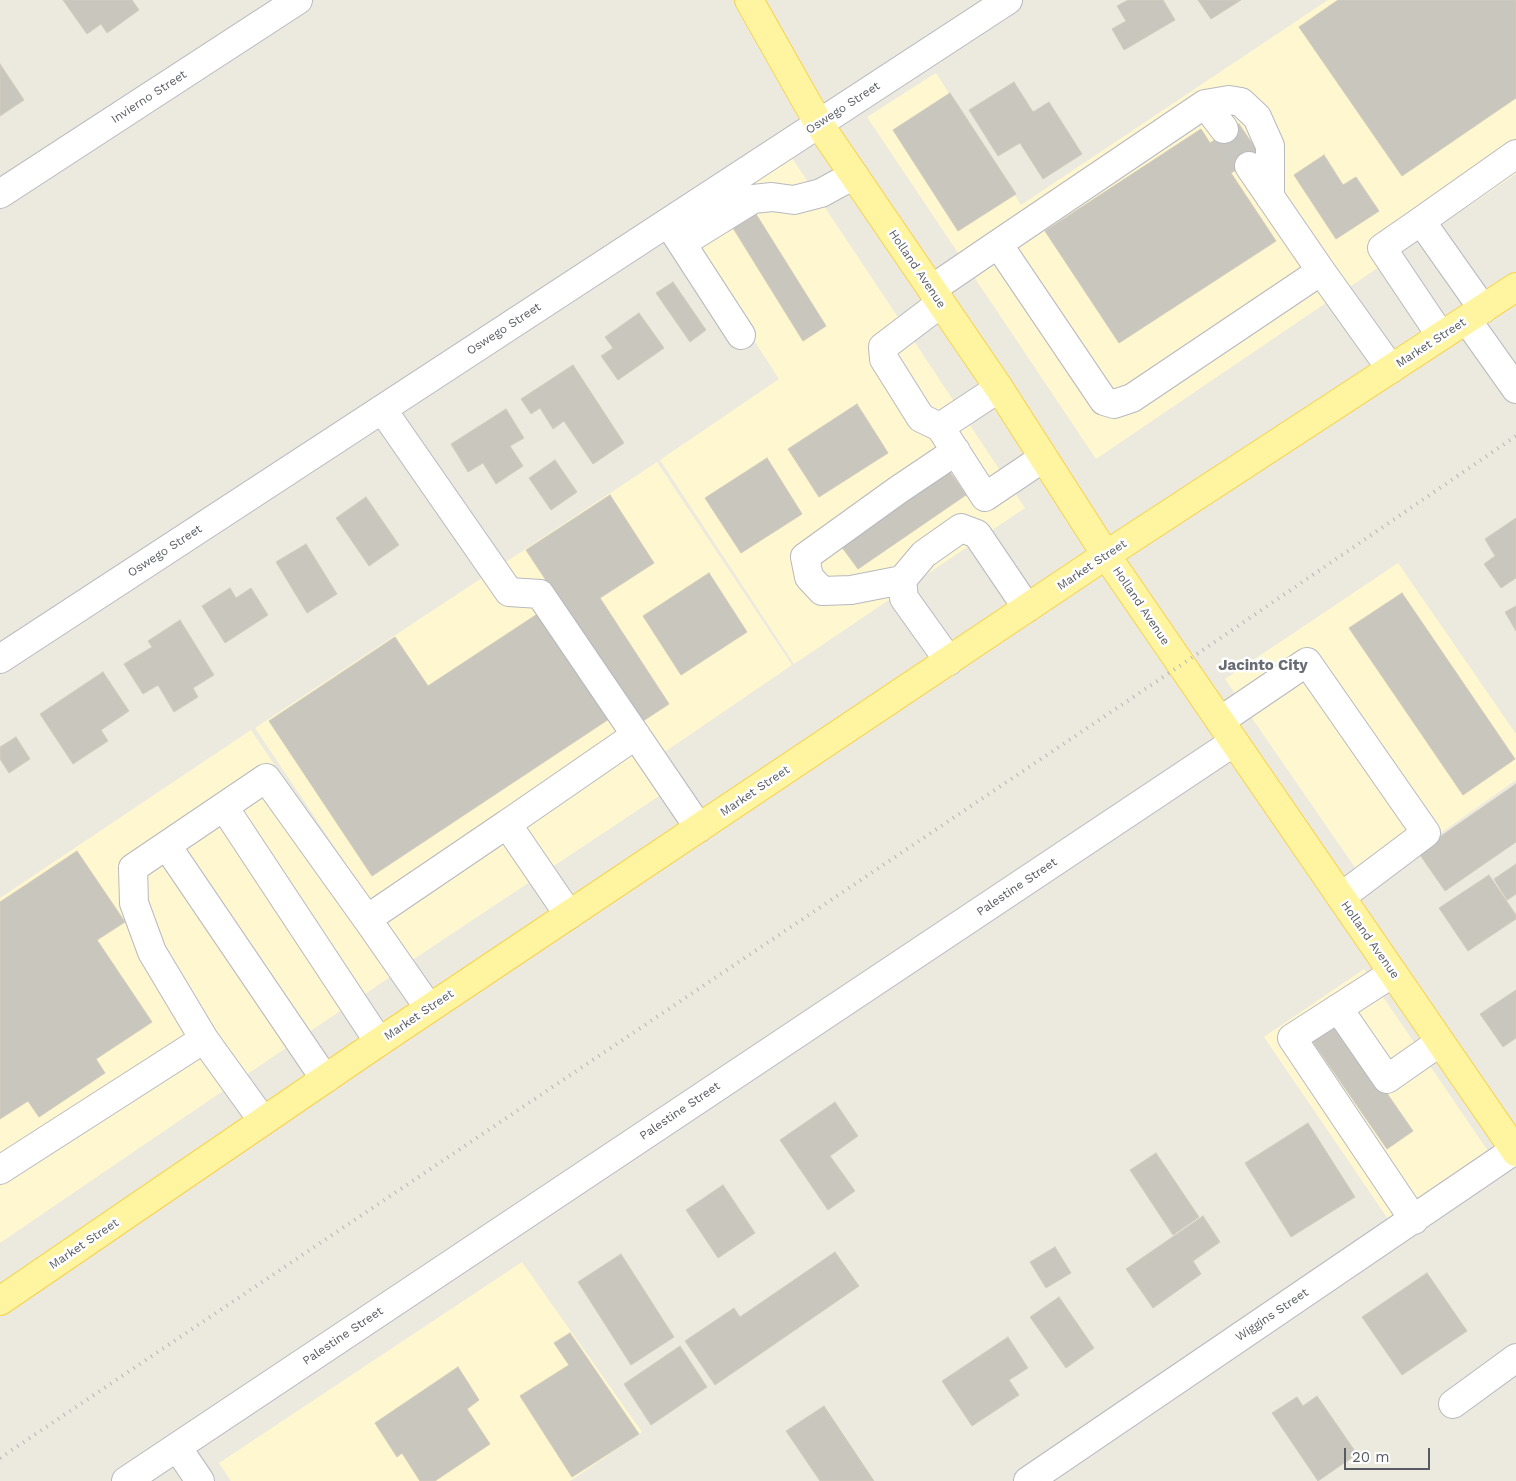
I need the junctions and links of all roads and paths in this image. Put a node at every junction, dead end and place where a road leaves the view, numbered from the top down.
1 (298, 0) edge
2 (749, 0) edge
3 (1008, 0) edge
4 (1205, 104) junction
5 (818, 124) junction
6 (1224, 129) tunnel mouth
7 (1513, 163) edge
8 (1249, 166) tunnel mouth
9 (854, 175) junction
10 (0, 194) edge
11 (1270, 196) junction
12 (1421, 221) junction
13 (675, 232) junction
14 (998, 244) junction
15 (1321, 271) junction
16 (1516, 288) edge
17 (936, 296) junction
18 (1475, 314) junction
19 (741, 334) dead end
20 (1441, 336) junction
21 (1391, 369) junction
22 (999, 388) junction
23 (1516, 388) edge
24 (382, 409) junction
25 (940, 427) junction
26 (956, 451) junction
27 (1044, 458) junction
28 (985, 497) junction
29 (962, 528) junction
30 (1106, 555) junction
31 (902, 580) junction
32 (1027, 608) junction
33 (0, 659) edge
34 (949, 661) junction
35 (1227, 731) junction
36 (636, 735) junction
37 (224, 807) junction
38 (507, 824) junction
39 (699, 828) junction
40 (167, 846) junction
41 (1341, 897) junction
42 (569, 915) junction
43 (367, 919) junction
44 (1393, 973) junction
45 (429, 1008) junction
46 (1338, 1008) junction
47 (204, 1039) junction
48 (379, 1042) junction
49 (1440, 1042) junction
50 (325, 1079) junction
51 (262, 1122) junction
52 (1516, 1151) edge
53 (0, 1170) edge
54 (1414, 1220) junction
55 (0, 1301) edge
56 (1516, 1358) edge
57 (1453, 1404) dead end
58 (177, 1447) junction
59 (126, 1481) edge
60 (200, 1481) edge
61 (1028, 1481) edge

1 - 10 street, Invierno Street
2 - 5 main road, Holland Avenue
3 - 5 street, Oswego Street
4 - 6 street
4 - 11 street
4 - 14 street
5 - 9 main road, Holland Avenue
5 - 13 street, Oswego Street
7 - 12 street
8 - 11 street
9 - 13 street
9 - 17 main road, Holland Avenue
11 - 15 street
12 - 18 street
12 - 20 street
13 - 19 street
13 - 24 street, Oswego Street
14 - 15 street
14 - 17 street
15 - 21 street
16 - 18 main road, Market Street
17 - 22 main road, Holland Avenue
17 - 25 street
18 - 20 main road, Market Street
18 - 23 street
20 - 21 main road, Market Street
21 - 30 main road, Market Street
22 - 25 street
22 - 27 main road, Holland Avenue
24 - 33 street, Oswego Street
24 - 36 street
25 - 26 street
26 - 28 street
26 - 31 street
27 - 28 street
27 - 30 main road, Holland Avenue
28 - 29 street
29 - 31 street
29 - 32 street
30 - 32 main road, Market Street
30 - 35 main road, Holland Avenue
31 - 34 street
32 - 34 main road, Market Street
34 - 39 main road, Market Street
35 - 41 main road, Holland Avenue
35 - 41 street, Palestine Street
35 - 58 street, Palestine Street
36 - 38 street
36 - 39 street
37 - 40 street
37 - 43 street
37 - 48 street
38 - 42 street
38 - 43 street
39 - 42 main road, Market Street
40 - 47 street
40 - 50 street
41 - 44 main road, Holland Avenue
42 - 45 main road, Market Street
43 - 45 street
44 - 46 street
44 - 49 main road, Holland Avenue
45 - 48 main road, Market Street
46 - 49 street
46 - 54 street
47 - 51 street
47 - 53 street
48 - 50 main road, Market Street
49 - 52 main road, Holland Avenue
50 - 51 main road, Market Street
51 - 55 main road, Market Street
52 - 54 street, Wiggins Street
54 - 61 street, Wiggins Street
56 - 57 street
58 - 59 street, Palestine Street
58 - 60 street

